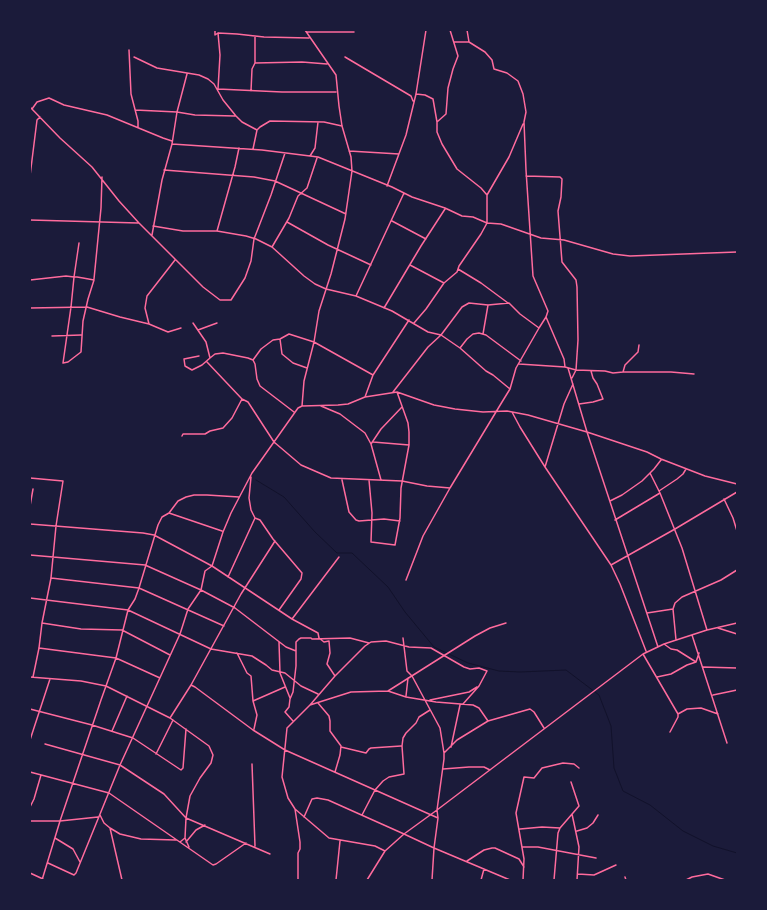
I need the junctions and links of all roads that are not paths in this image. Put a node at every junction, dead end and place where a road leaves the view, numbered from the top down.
1 (215, 30) edge
2 (426, 30) edge
3 (450, 30) edge
4 (467, 30) edge
5 (306, 31) edge
6 (354, 32) dead end
7 (218, 33) junction
8 (255, 37) junction
9 (310, 38) junction
10 (454, 42) junction
11 (469, 42) junction
12 (128, 50) dead end
13 (134, 57) dead end
14 (345, 57) dead end
15 (255, 63) junction
16 (328, 64) junction
17 (187, 74) junction
18 (218, 89) junction
19 (251, 91) junction
20 (336, 92) junction
21 (416, 94) junction
22 (413, 101) junction
23 (30, 107) edge
24 (32, 109) junction
25 (135, 110) junction
26 (177, 112) junction
27 (236, 116) junction
28 (40, 117) junction
29 (318, 122) junction
30 (437, 122) junction
31 (524, 122) junction
32 (342, 126) junction
33 (138, 128) junction
34 (257, 130) junction
35 (172, 141) junction
36 (172, 144) junction
37 (239, 148) junction
38 (253, 149) junction
39 (349, 152) junction
40 (284, 153) junction
41 (399, 154) junction
42 (310, 156) junction
43 (318, 157) junction
44 (164, 170) junction
45 (352, 171) junction
46 (233, 175) junction
47 (30, 176) edge
48 (526, 176) junction
49 (102, 177) junction
50 (275, 181) junction
51 (387, 186) junction
52 (302, 193) junction
53 (404, 194) junction
54 (487, 195) junction
55 (445, 208) junction
56 (346, 214) junction
57 (30, 220) edge
58 (392, 221) junction
59 (287, 222) junction
60 (99, 223) junction
61 (487, 223) junction
62 (139, 224) junction
63 (153, 226) junction
64 (217, 231) junction
65 (530, 234) junction
66 (152, 235) junction
67 (254, 239) junction
68 (426, 239) junction
69 (560, 240) junction
70 (79, 243) dead end
71 (272, 247) junction
72 (338, 250) junction
73 (737, 252) edge
74 (175, 260) junction
75 (371, 265) junction
76 (410, 265) junction
77 (458, 269) junction
78 (74, 277) junction
79 (30, 280) edge
80 (94, 280) junction
81 (444, 283) junction
82 (326, 289) junction
83 (356, 296) junction
84 (509, 303) junction
85 (488, 305) junction
86 (71, 307) junction
87 (87, 307) junction
88 (30, 308) edge
89 (384, 308) junction
90 (546, 317) junction
91 (409, 320) junction
92 (193, 323) dead end
93 (217, 323) dead end
94 (414, 323) junction
95 (149, 324) junction
96 (181, 328) dead end
97 (538, 328) junction
98 (198, 330) junction
99 (483, 334) junction
100 (67, 335) junction
101 (81, 335) junction
102 (441, 335) junction
103 (52, 336) dead end
104 (280, 339) junction
105 (314, 342) junction
106 (639, 345) dead end
107 (460, 348) junction
108 (199, 356) dead end
109 (210, 358) junction
110 (253, 360) junction
111 (521, 361) junction
112 (207, 362) junction
113 (519, 364) junction
114 (307, 368) junction
115 (567, 368) junction
116 (576, 370) junction
117 (591, 370) junction
118 (623, 372) junction
119 (694, 374) dead end
120 (373, 375) junction
121 (572, 379) junction
122 (573, 384) junction
123 (510, 389) junction
124 (393, 392) junction
125 (397, 392) junction
126 (365, 397) junction
127 (242, 399) junction
128 (579, 404) junction
129 (320, 405) junction
130 (302, 406) junction
131 (402, 406) junction
132 (294, 412) junction
133 (496, 412) junction
134 (512, 412) junction
135 (558, 424) junction
136 (587, 432) junction
137 (182, 436) dead end
138 (274, 442) junction
139 (372, 443) junction
140 (409, 445) junction
141 (661, 460) junction
142 (546, 467) junction
143 (686, 469) junction
144 (650, 473) junction
145 (251, 476) junction
146 (30, 478) edge
147 (342, 480) junction
148 (369, 480) junction
149 (382, 480) junction
150 (402, 481) junction
151 (737, 484) edge
152 (450, 488) junction
153 (33, 489) dead end
154 (659, 492) junction
155 (737, 492) edge
156 (238, 498) junction
157 (724, 499) junction
158 (610, 501) junction
159 (30, 506) edge
160 (169, 513) junction
161 (255, 518) junction
162 (371, 520) junction
163 (615, 520) junction
164 (400, 521) junction
165 (30, 524) edge
166 (56, 526) junction
167 (675, 529) junction
168 (737, 531) edge
169 (223, 532) junction
170 (154, 535) junction
171 (275, 541) junction
172 (30, 555) edge
173 (627, 556) junction
174 (54, 557) junction
175 (339, 557) dead end
176 (611, 565) junction
177 (145, 566) junction
178 (212, 566) junction
179 (737, 570) edge
180 (228, 577) junction
181 (51, 578) junction
182 (406, 580) dead end
183 (139, 588) junction
184 (246, 588) junction
185 (201, 590) junction
186 (696, 592) junction
187 (30, 598) edge
188 (46, 600) junction
189 (235, 608) junction
190 (188, 609) junction
191 (673, 609) junction
192 (128, 610) junction
193 (279, 610) junction
194 (647, 613) junction
195 (292, 619) junction
196 (42, 623) junction
197 (506, 623) dead end
198 (737, 623) edge
199 (224, 626) junction
200 (718, 628) junction
201 (122, 630) junction
202 (708, 630) junction
203 (180, 634) junction
204 (737, 634) edge
205 (692, 635) junction
206 (319, 638) junction
207 (403, 638) dead end
208 (676, 640) junction
209 (279, 642) junction
210 (369, 643) junction
211 (664, 644) junction
212 (404, 646) junction
213 (658, 647) junction
214 (40, 648) junction
215 (211, 649) junction
216 (296, 651) junction
217 (646, 651) junction
218 (237, 652) junction
219 (699, 653) junction
220 (643, 654) junction
221 (170, 656) junction
222 (444, 656) junction
223 (116, 658) junction
224 (696, 662) junction
225 (704, 667) junction
226 (737, 668) edge
227 (280, 673) junction
228 (335, 676) junction
229 (412, 676) junction
230 (30, 677) edge
231 (33, 677) junction
232 (657, 677) junction
233 (160, 678) junction
234 (408, 678) junction
235 (50, 679) junction
236 (294, 680) junction
237 (191, 685) junction
238 (106, 686) junction
239 (479, 686) junction
240 (285, 687) junction
241 (737, 690) edge
242 (388, 691) junction
243 (318, 694) junction
244 (713, 695) junction
245 (127, 696) junction
246 (406, 697) junction
247 (290, 699) junction
248 (425, 699) junction
249 (429, 700) junction
250 (253, 701) junction
251 (318, 703) junction
252 (462, 704) junction
253 (310, 705) junction
254 (460, 705) junction
255 (148, 706) junction
256 (30, 709) edge
257 (430, 710) junction
258 (40, 712) junction
259 (678, 714) junction
260 (718, 714) junction
261 (170, 718) junction
262 (173, 720) junction
263 (293, 721) junction
264 (488, 721) junction
265 (92, 725) junction
266 (544, 728) junction
267 (186, 729) junction
268 (253, 730) junction
269 (112, 731) junction
270 (670, 732) dead end
271 (133, 738) junction
272 (30, 740) edge
273 (727, 743) dead end
274 (45, 744) dead end
275 (402, 746) junction
276 (341, 747) junction
277 (450, 748) junction
278 (285, 750) junction
279 (444, 753) junction
280 (156, 754) junction
281 (83, 755) junction
282 (252, 764) dead end
283 (120, 765) junction
284 (579, 768) dead end
285 (443, 769) junction
286 (490, 770) junction
287 (30, 772) edge
288 (335, 772) junction
289 (41, 775) junction
290 (571, 782) dead end
291 (73, 784) junction
292 (375, 790) junction
293 (109, 793) junction
294 (30, 798) edge
295 (34, 799) junction
296 (30, 807) edge
297 (295, 809) junction
298 (437, 810) junction
299 (430, 814) junction
300 (572, 814) junction
301 (362, 815) junction
302 (598, 815) dead end
303 (99, 816) junction
304 (186, 818) junction
305 (304, 818) junction
306 (438, 818) junction
307 (30, 821) edge
308 (60, 821) junction
309 (205, 825) junction
310 (110, 828) junction
311 (560, 828) junction
312 (520, 829) junction
313 (577, 831) junction
314 (404, 834) junction
315 (55, 838) junction
316 (185, 838) junction
317 (176, 840) junction
318 (340, 841) junction
319 (180, 842) junction
320 (186, 842) junction
321 (246, 843) junction
322 (255, 847) junction
323 (522, 847) junction
324 (189, 848) junction
325 (434, 848) junction
326 (385, 851) junction
327 (557, 851) junction
328 (270, 854) dead end
329 (579, 855) junction
330 (596, 858) dead end
331 (524, 859) junction
332 (467, 861) junction
333 (521, 861) junction
334 (80, 862) junction
335 (48, 863) junction
336 (616, 865) dead end
337 (524, 867) junction
338 (484, 869) junction
339 (30, 873) edge
340 (578, 874) junction
341 (625, 877) dead end
342 (43, 879) edge
343 (122, 880) edge
344 (298, 880) edge
345 (336, 880) edge
346 (366, 880) edge
347 (432, 880) edge
348 (481, 880) edge
349 (510, 880) edge
350 (523, 880) edge
351 (554, 880) edge
352 (577, 880) edge
353 (626, 880) edge
354 (686, 880) edge
355 (725, 880) edge

1 - 7 street
2 - 21 street
3 - 10 street
4 - 11 street
5 - 6 street
5 - 9 street
7 - 8 street
7 - 18 street
8 - 9 street
8 - 15 street
9 - 16 street
10 - 11 street
10 - 30 street
11 - 31 street
12 - 25 street
13 - 17 street
14 - 22 street
15 - 16 street
15 - 19 street
16 - 20 street
17 - 18 street
17 - 26 street
18 - 19 street
18 - 27 street
19 - 20 street
20 - 32 street
21 - 22 street
21 - 30 street
22 - 41 street
23 - 24 street
24 - 28 street
24 - 33 street
25 - 26 street
25 - 33 street
26 - 27 street
26 - 35 street
27 - 34 street
28 - 47 street
28 - 49 street
29 - 32 street
29 - 34 street
29 - 42 street
30 - 54 street
31 - 48 street
31 - 54 street
32 - 39 street
33 - 35 street
34 - 38 street
35 - 36 street
36 - 37 street
36 - 44 street
37 - 38 street
37 - 46 street
38 - 40 street
39 - 41 street
39 - 45 street
40 - 42 street
40 - 50 street
41 - 51 street
42 - 43 street
43 - 45 street
43 - 52 street
44 - 46 street
44 - 63 street
45 - 51 street
45 - 56 street
46 - 50 street
46 - 64 street
48 - 65 street
48 - 69 street
49 - 60 street
49 - 62 street
50 - 52 street
50 - 67 street
51 - 53 street
52 - 56 street
52 - 59 street
53 - 55 street
53 - 58 street
54 - 61 street
55 - 61 street
55 - 68 street
56 - 72 street
57 - 60 street
58 - 68 street
58 - 75 street
59 - 71 street
59 - 72 street
60 - 62 street
60 - 80 street
61 - 65 street
61 - 77 street
62 - 66 street
63 - 64 street
63 - 66 street
64 - 67 street
65 - 69 street
65 - 90 street
66 - 74 street
67 - 71 street
67 - 74 street
68 - 76 street
69 - 73 street
69 - 116 street
70 - 78 street
71 - 82 street
72 - 75 street
72 - 82 street
74 - 95 street
75 - 83 street
76 - 81 street
76 - 89 street
77 - 81 street
77 - 84 street
78 - 79 street
78 - 80 street
78 - 86 street
80 - 87 street
81 - 94 street
82 - 83 street
82 - 105 street
83 - 89 street
84 - 85 street
84 - 97 street
85 - 99 street
85 - 102 street
86 - 87 street
86 - 88 street
86 - 100 street
87 - 95 street
87 - 101 street
89 - 91 street
90 - 97 street
90 - 115 street
91 - 94 street
91 - 120 street
92 - 98 street
93 - 98 street
94 - 102 street
95 - 96 street
97 - 111 street
98 - 109 street
99 - 107 street
99 - 111 street
100 - 101 street
100 - 101 street
100 - 103 street
102 - 107 street
102 - 124 street
104 - 105 street
104 - 110 street
104 - 114 street
105 - 114 street
105 - 120 street
106 - 118 street
107 - 123 street
108 - 112 street
109 - 110 street
109 - 112 street
110 - 132 street
111 - 113 street
112 - 127 street
113 - 115 street
113 - 123 street
114 - 130 street
115 - 116 street
115 - 121 street
116 - 117 street
116 - 121 street
117 - 118 street
117 - 128 street
118 - 119 street
120 - 126 street
121 - 122 street
122 - 128 street
122 - 135 street
123 - 133 street
124 - 125 street
124 - 126 street
125 - 131 street
125 - 133 street
126 - 129 street
127 - 137 street
127 - 138 street
128 - 136 street
129 - 130 street
129 - 139 street
130 - 132 street
131 - 139 street
131 - 140 street
132 - 138 street
133 - 134 street
133 - 152 street
134 - 135 street
134 - 142 street
135 - 136 street
135 - 142 street
136 - 141 street
136 - 158 street
138 - 145 street
138 - 147 street
139 - 140 street
139 - 149 street
140 - 150 street
141 - 143 street
141 - 144 street
142 - 176 street
143 - 151 street
143 - 154 street
144 - 154 street
144 - 158 street
145 - 156 street
145 - 161 street
146 - 166 street
147 - 148 street
147 - 162 street
148 - 149 street
148 - 162 street
149 - 150 street
150 - 152 street
150 - 164 street
152 - 182 street
153 - 159 street
154 - 163 street
154 - 167 street
155 - 157 street
156 - 160 street
156 - 169 street
157 - 167 street
157 - 168 street
158 - 163 street
160 - 169 street
160 - 170 street
161 - 171 street
161 - 180 street
162 - 164 street
162 - 164 street
163 - 173 street
165 - 166 street
166 - 170 street
166 - 174 street
167 - 173 street
167 - 186 street
169 - 178 street
170 - 177 street
170 - 178 street
171 - 184 street
171 - 193 street
172 - 174 street
173 - 176 street
173 - 194 street
174 - 177 street
174 - 181 street
175 - 195 street
176 - 217 street
177 - 183 street
177 - 185 street
178 - 180 street
178 - 185 street
179 - 186 street
180 - 184 street
181 - 183 street
181 - 188 street
183 - 190 street
183 - 192 street
184 - 189 street
184 - 193 street
185 - 189 street
185 - 190 street
186 - 191 street
186 - 202 street
187 - 188 street
188 - 192 street
188 - 196 street
189 - 199 street
189 - 209 street
190 - 199 street
190 - 203 street
191 - 194 street
191 - 208 street
192 - 201 street
192 - 203 street
193 - 195 street
194 - 213 street
195 - 206 street
196 - 201 street
196 - 214 street
197 - 222 street
198 - 200 street
199 - 215 street
200 - 202 street
200 - 204 street
201 - 221 street
201 - 223 street
202 - 205 street
203 - 215 street
203 - 221 street
205 - 208 street
205 - 219 street
206 - 210 street
206 - 216 street
206 - 228 street
207 - 212 street
208 - 211 street
209 - 216 street
209 - 227 street
210 - 212 street
210 - 228 street
211 - 213 street
211 - 224 street
212 - 222 street
212 - 229 street
213 - 217 street
214 - 223 street
214 - 231 street
215 - 218 street
215 - 237 street
216 - 236 street
217 - 220 street
218 - 227 street
218 - 250 street
219 - 224 street
219 - 225 street
220 - 232 street
220 - 266 street
221 - 233 street
222 - 229 street
222 - 239 street
223 - 233 street
223 - 238 street
224 - 232 street
225 - 226 street
225 - 244 street
227 - 236 street
227 - 240 street
228 - 243 street
229 - 234 street
229 - 248 street
230 - 231 street
231 - 235 street
232 - 259 street
233 - 255 street
234 - 242 street
234 - 246 street
235 - 238 street
235 - 258 street
236 - 243 street
236 - 247 street
237 - 261 street
237 - 268 street
238 - 245 street
238 - 265 street
239 - 249 street
239 - 252 street
240 - 247 street
240 - 250 street
241 - 244 street
242 - 246 street
242 - 251 street
243 - 253 street
244 - 260 street
245 - 255 street
245 - 269 street
246 - 248 street
247 - 263 street
248 - 249 street
248 - 257 street
249 - 254 street
250 - 268 street
251 - 253 street
251 - 276 street
252 - 254 street
252 - 264 street
253 - 263 street
254 - 277 street
255 - 261 street
255 - 271 street
256 - 258 street
257 - 275 street
257 - 279 street
258 - 265 street
258 - 272 street
259 - 260 street
259 - 270 street
260 - 273 street
261 - 262 street
262 - 267 street
262 - 280 street
263 - 278 street
264 - 266 street
264 - 277 street
265 - 269 street
265 - 281 street
266 - 286 street
267 - 280 street
267 - 304 street
268 - 278 street
269 - 271 street
271 - 280 street
271 - 283 street
274 - 281 street
275 - 276 street
275 - 292 street
276 - 288 street
277 - 279 street
278 - 288 street
278 - 297 street
279 - 285 street
281 - 283 street
281 - 291 street
282 - 322 street
283 - 293 street
283 - 304 street
284 - 312 street
285 - 286 street
285 - 298 street
286 - 298 street
287 - 289 street
288 - 292 street
289 - 291 street
289 - 295 street
290 - 300 street
291 - 293 street
291 - 308 street
292 - 299 street
292 - 301 street
293 - 303 street
293 - 317 street
294 - 295 street
295 - 296 street
297 - 305 street
297 - 344 street
298 - 299 street
298 - 306 street
299 - 306 street
299 - 314 street
300 - 311 street
300 - 313 street
301 - 305 street
301 - 314 street
302 - 313 street
303 - 308 street
303 - 310 street
303 - 334 street
304 - 309 street
304 - 316 street
305 - 318 street
306 - 325 street
307 - 308 street
308 - 315 street
309 - 320 street
309 - 321 street
310 - 317 street
310 - 343 street
311 - 312 street
311 - 327 street
312 - 323 street
313 - 329 street
314 - 325 street
314 - 326 street
315 - 334 street
315 - 335 street
316 - 319 street
316 - 320 street
317 - 319 street
318 - 326 street
318 - 345 street
319 - 324 street
320 - 324 street
321 - 322 street
321 - 324 street
322 - 328 street
323 - 327 street
323 - 331 street
325 - 332 street
325 - 347 street
326 - 346 street
327 - 329 street
327 - 351 street
329 - 330 street
329 - 340 street
331 - 333 street
331 - 337 street
332 - 333 street
332 - 338 street
333 - 337 street
334 - 335 street
335 - 342 street
336 - 340 street
337 - 350 street
338 - 348 street
338 - 349 street
339 - 342 street
340 - 352 street
341 - 353 street
354 - 355 street

